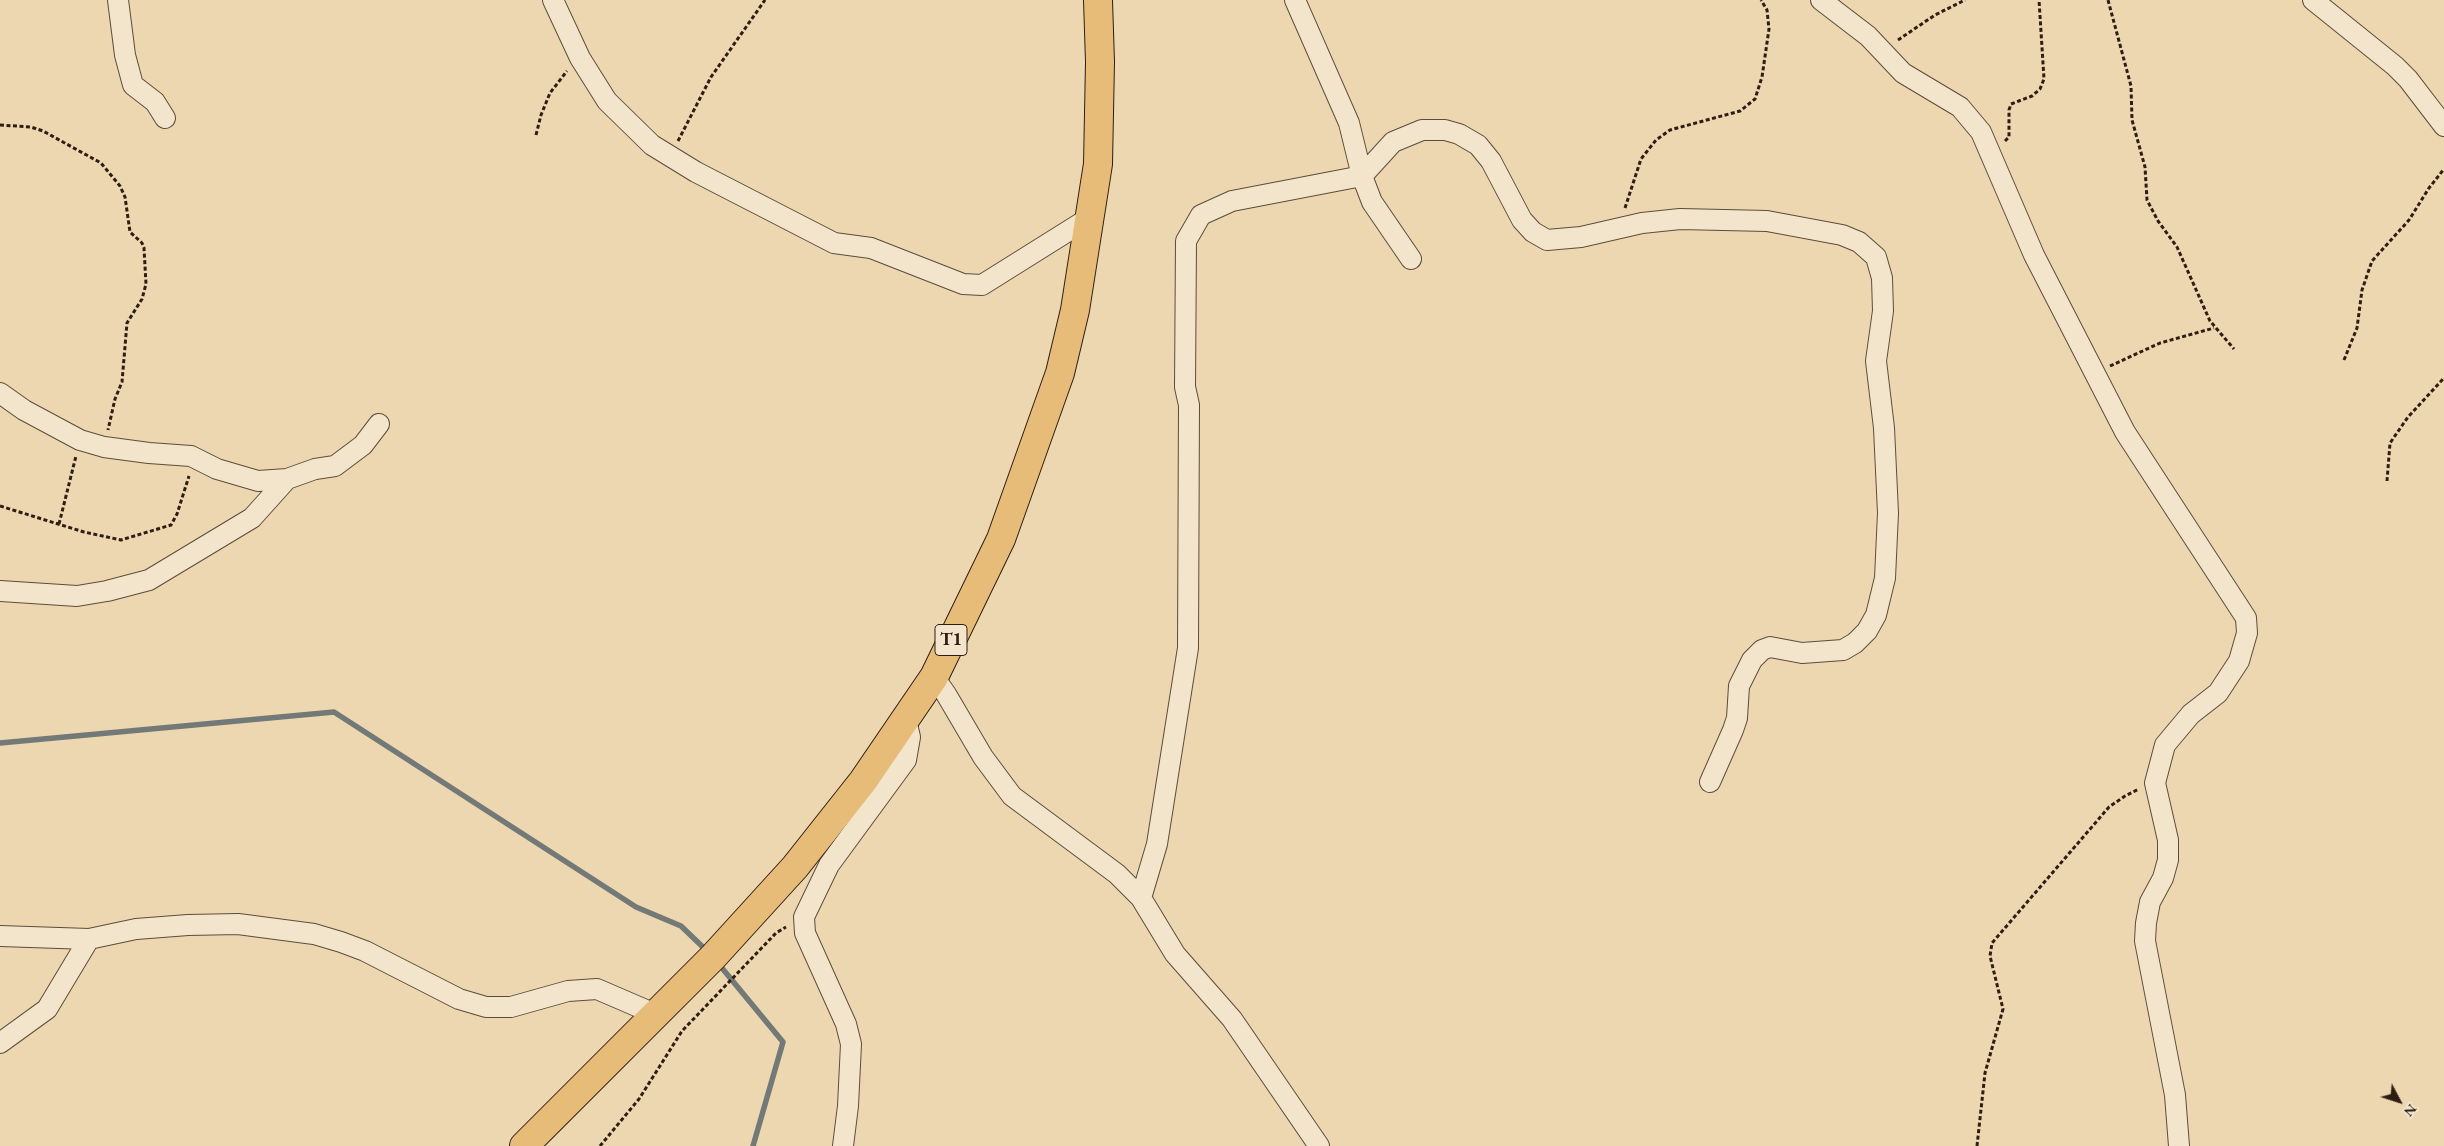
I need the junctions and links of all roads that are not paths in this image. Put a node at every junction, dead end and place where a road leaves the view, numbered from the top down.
1 (118, 0) edge
2 (553, 0) edge
3 (1098, 0) edge
4 (1295, 0) edge
5 (1821, 0) edge
6 (2313, 0) edge
7 (165, 118) dead end
8 (2444, 126) edge
9 (1362, 176) junction
10 (1089, 218) junction
11 (1411, 259) dead end
12 (0, 393) edge
13 (379, 424) dead end
14 (286, 479) junction
15 (0, 591) edge
16 (934, 676) junction
17 (906, 720) junction
18 (1710, 782) dead end
19 (1141, 898) junction
20 (0, 936) edge
21 (89, 939) junction
22 (655, 1014) junction
23 (0, 1043) edge
24 (524, 1146) edge
25 (843, 1146) edge
26 (1319, 1146) edge
27 (2179, 1146) edge

1 - 7 street
2 - 10 street
3 - 10 highway, T1
4 - 9 street
5 - 27 street
6 - 8 street
9 - 11 street
9 - 18 street
9 - 19 street
10 - 16 highway, T1
12 - 14 street
13 - 14 street
14 - 15 street
16 - 17 highway, T1
16 - 19 street
17 - 22 highway, T1
17 - 25 street
19 - 26 street
20 - 21 street
21 - 22 street
21 - 23 street
22 - 24 highway, T1

